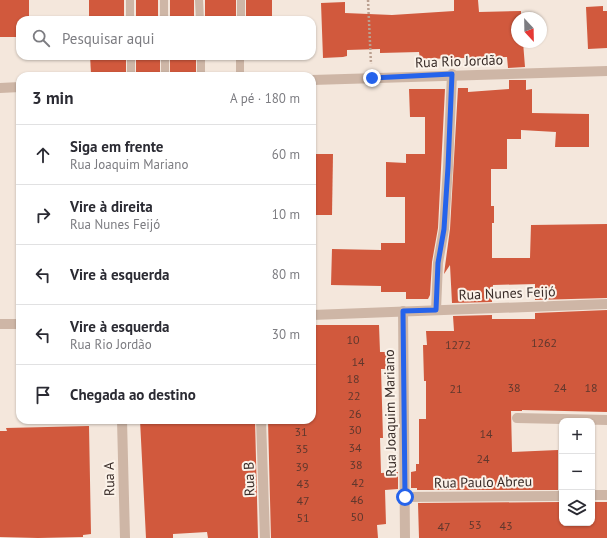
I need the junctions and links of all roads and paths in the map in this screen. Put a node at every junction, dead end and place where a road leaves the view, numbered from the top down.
1 (130, 0) edge
2 (164, 0) edge
3 (199, 0) edge
4 (241, 0) edge
5 (368, 0) edge
6 (130, 16) edge
7 (164, 16) edge
8 (200, 16) edge
9 (241, 16) edge
10 (131, 60) edge
11 (165, 60) edge
12 (201, 60) edge
13 (240, 60) edge
14 (607, 71) edge
15 (131, 72) edge
16 (165, 72) edge
17 (201, 72) edge
18 (240, 72) edge
19 (452, 74) junction
20 (372, 78) junction
21 (316, 80) edge
22 (16, 87) edge
23 (0, 88) edge
24 (607, 304) edge
25 (436, 310) junction
26 (403, 311) junction
27 (316, 315) edge
28 (0, 324) edge
29 (16, 324) edge
30 (517, 418) dead end
31 (607, 420) edge
32 (122, 424) edge
33 (261, 424) edge
34 (595, 495) edge
35 (607, 495) edge
36 (559, 496) edge
37 (405, 497) junction
38 (125, 538) edge
39 (265, 538) edge
40 (405, 538) edge

1 - 6 lane
2 - 7 lane
3 - 8 lane
4 - 9 lane
5 - 20 path
10 - 15 lane
11 - 16 lane
12 - 17 lane
13 - 18 lane
14 - 19 street, Rua Rio Jordão
19 - 20 street, Rua Rio Jordão
19 - 25 street
20 - 21 street, Rua Rio Jordão
22 - 23 street
24 - 25 street, Rua Nunes Feijó
25 - 26 street, Rua Nunes Feijó
26 - 27 street, Rua Nunes Feijó
26 - 37 street, Rua Joaquim Mariano
28 - 29 street
30 - 31 street
32 - 38 street, Rua A
33 - 39 street, Rua B
34 - 35 street
36 - 37 street, Rua Paulo Abreu
37 - 40 street, Rua Joaquim Mariano

